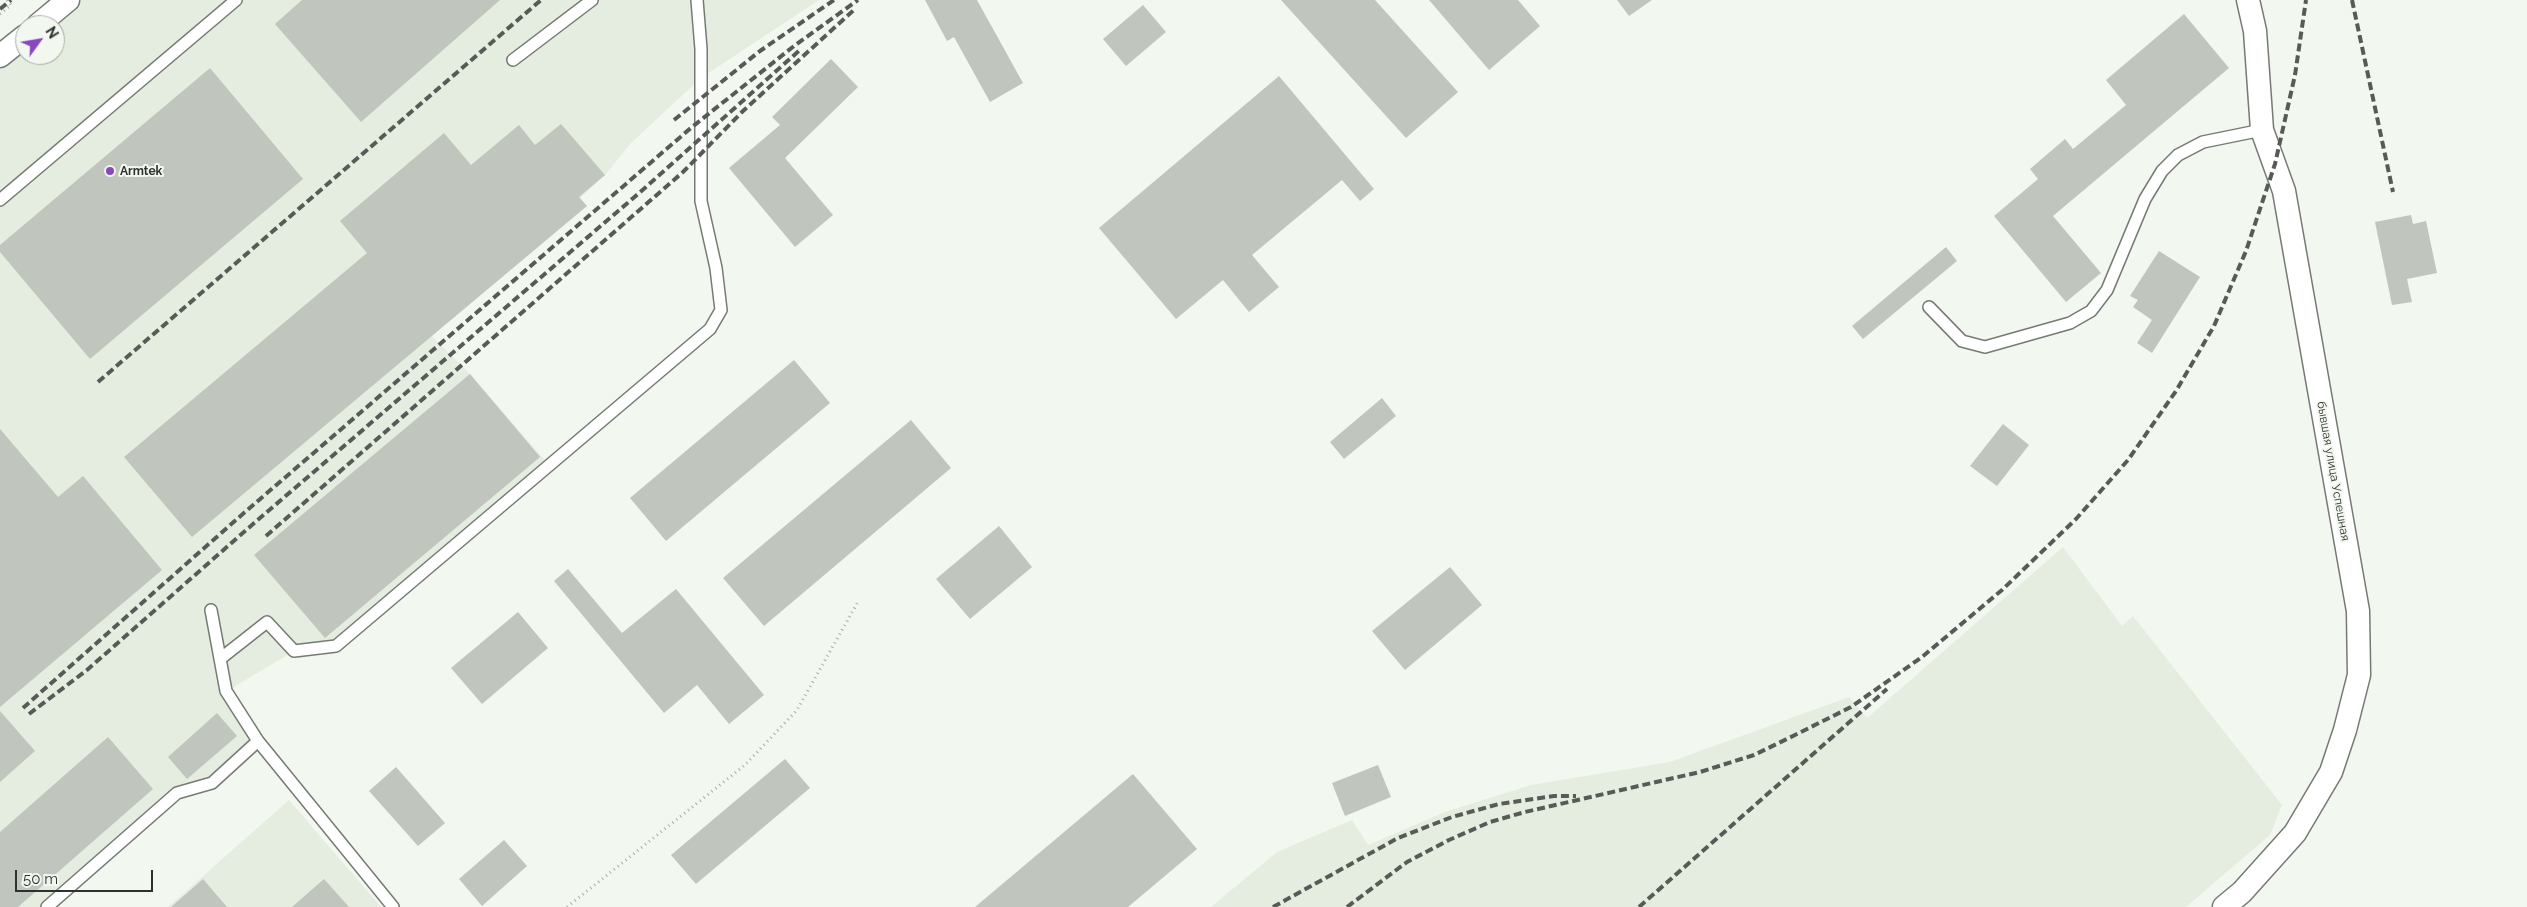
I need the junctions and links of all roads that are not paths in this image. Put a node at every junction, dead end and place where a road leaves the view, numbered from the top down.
1 (68, 0) edge
2 (236, 0) edge
3 (592, 0) edge
4 (697, 0) edge
5 (2248, 0) edge
6 (50, 15) edge
7 (15, 44) edge
8 (0, 56) edge
9 (513, 60) dead end
10 (2262, 130) junction
11 (0, 200) edge
12 (1929, 307) dead end
13 (211, 610) dead end
14 (220, 659) junction
15 (258, 741) junction
16 (47, 907) edge
17 (393, 907) edge
18 (2224, 907) edge

1 - 6 street
2 - 11 lane
3 - 9 lane
4 - 14 lane
5 - 10 street, бывшая улица Успешная
7 - 8 street
10 - 12 lane
10 - 18 street, бывшая улица Успешная
13 - 14 lane
14 - 15 lane
15 - 16 lane
15 - 17 lane

